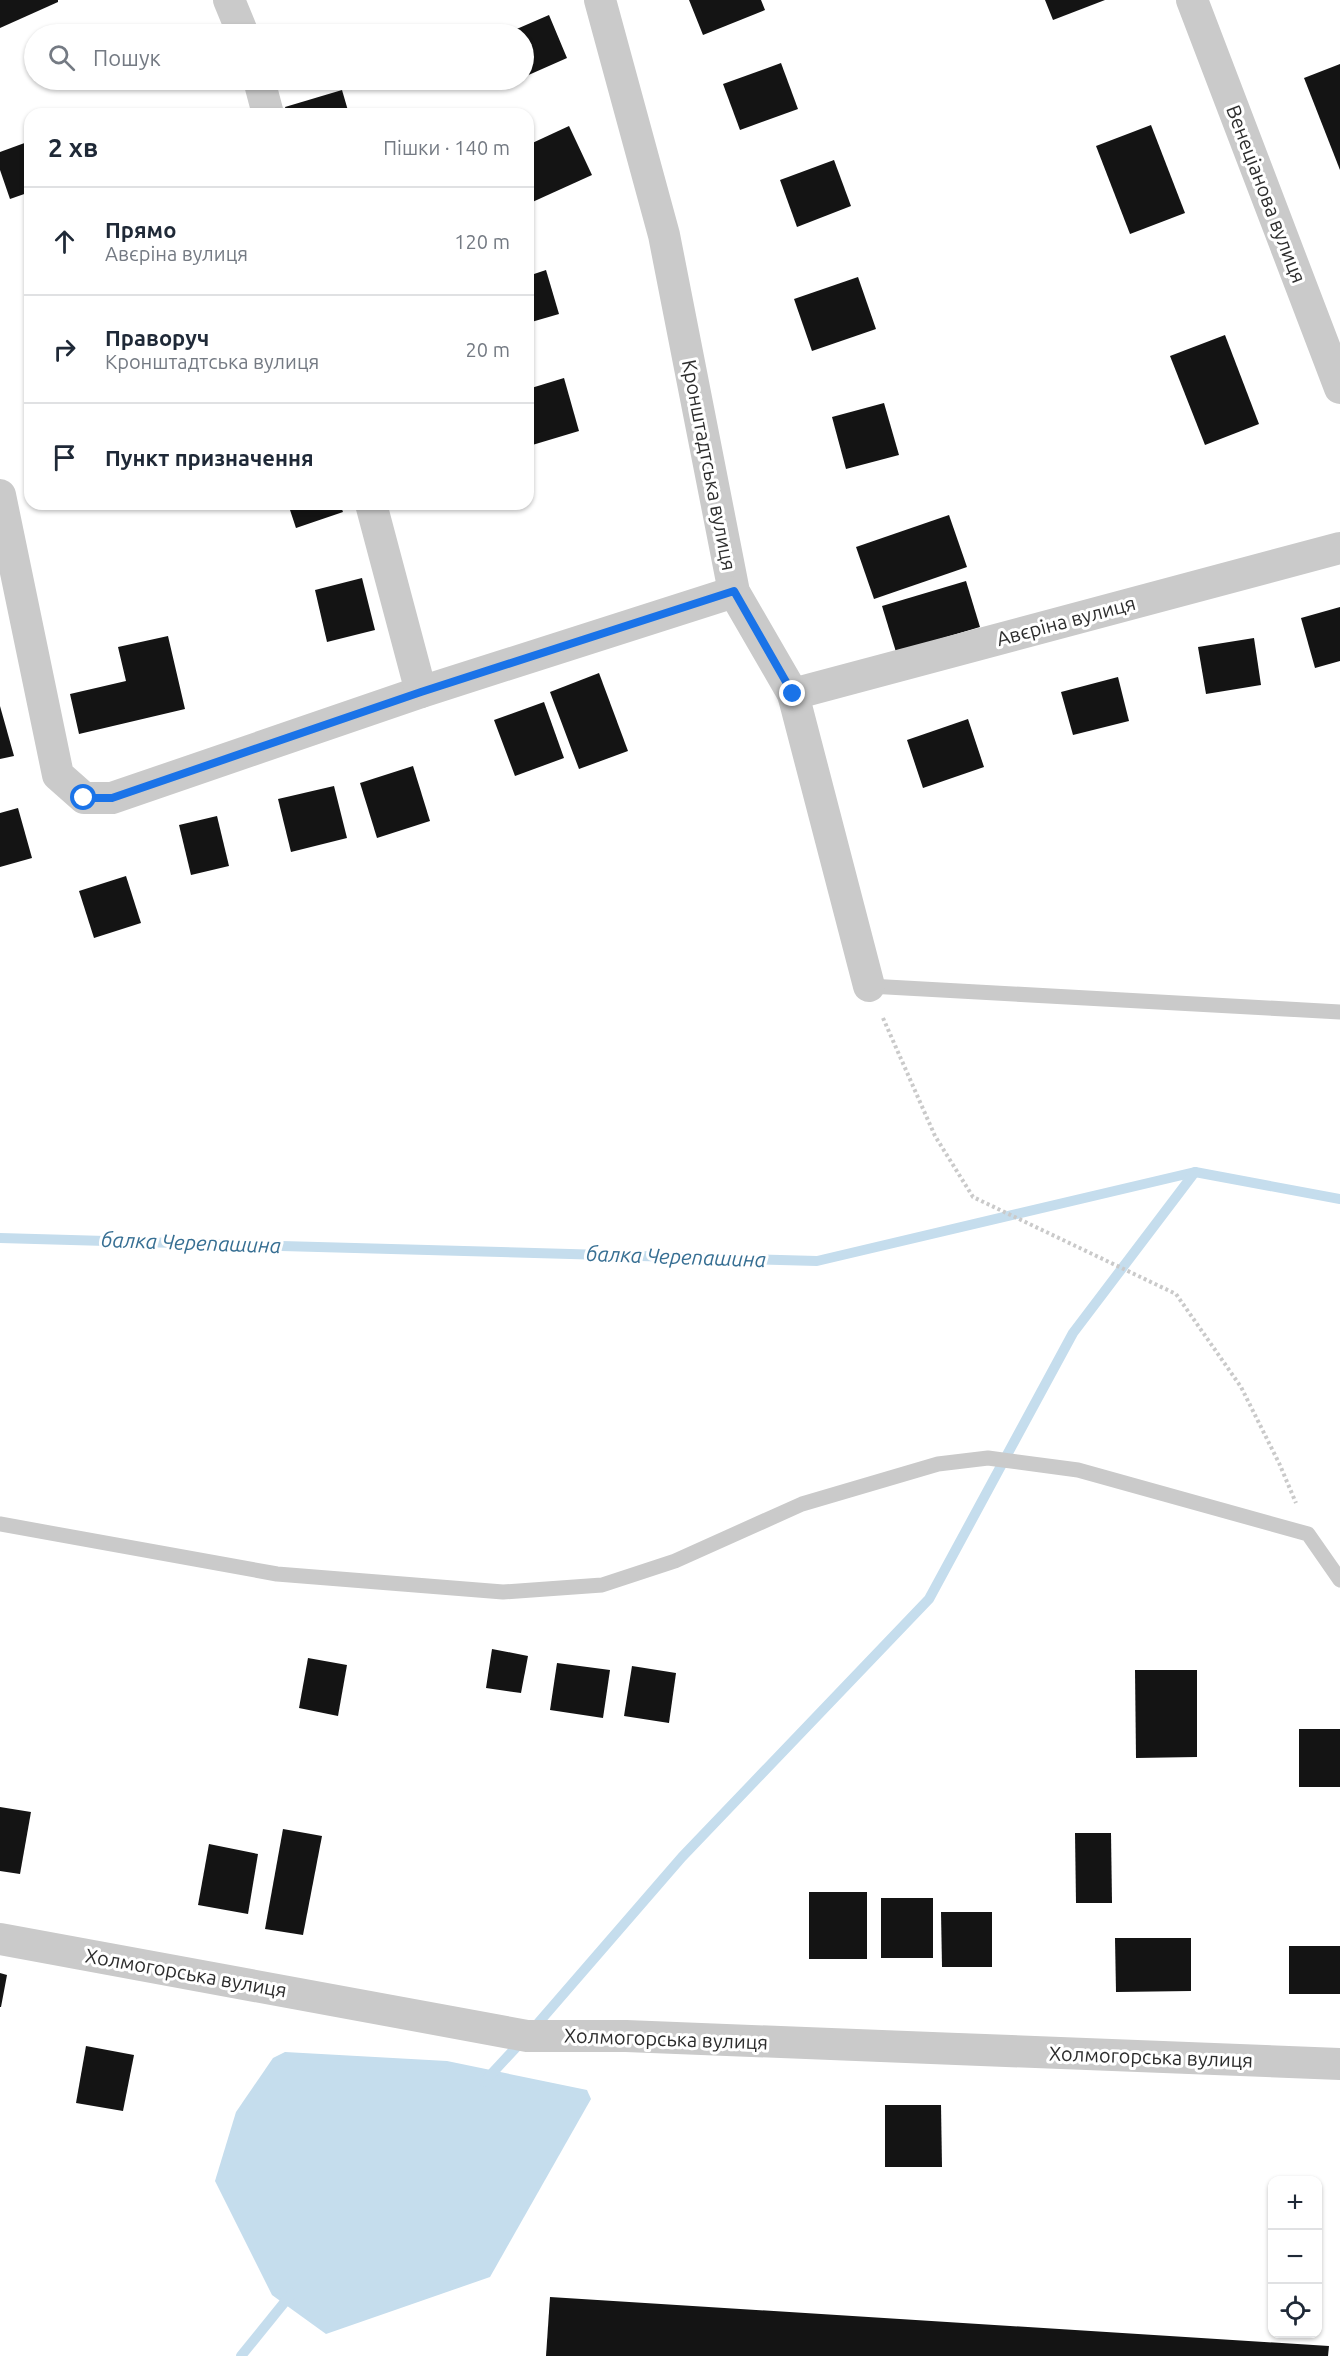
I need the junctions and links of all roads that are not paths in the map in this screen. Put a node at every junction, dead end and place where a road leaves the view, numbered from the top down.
1 (229, 0) edge
2 (600, 0) edge
3 (1192, 0) edge
4 (239, 24) edge
5 (262, 90) edge
6 (266, 108) edge
7 (1340, 388) edge
8 (0, 495) edge
9 (373, 510) edge
10 (1340, 548) edge
11 (734, 591) junction
12 (421, 692) junction
13 (793, 694) junction
14 (869, 986) joint
15 (1340, 1012) edge
16 (0, 1524) edge
17 (1340, 1580) edge
18 (0, 1939) edge
19 (1340, 2064) edge

1 - 4 street
2 - 11 street, Кронштадтська вулиця
3 - 7 street, Венеціанова вулиця
5 - 6 street
8 - 12 street
9 - 12 street
10 - 13 street, Авєріна вулиця
11 - 12 street
11 - 13 street, Кронштадтська вулиця
13 - 14 street, Кронштадтська вулиця
14 - 15 lane
16 - 17 lane
18 - 19 street, Холмогорська вулиця

